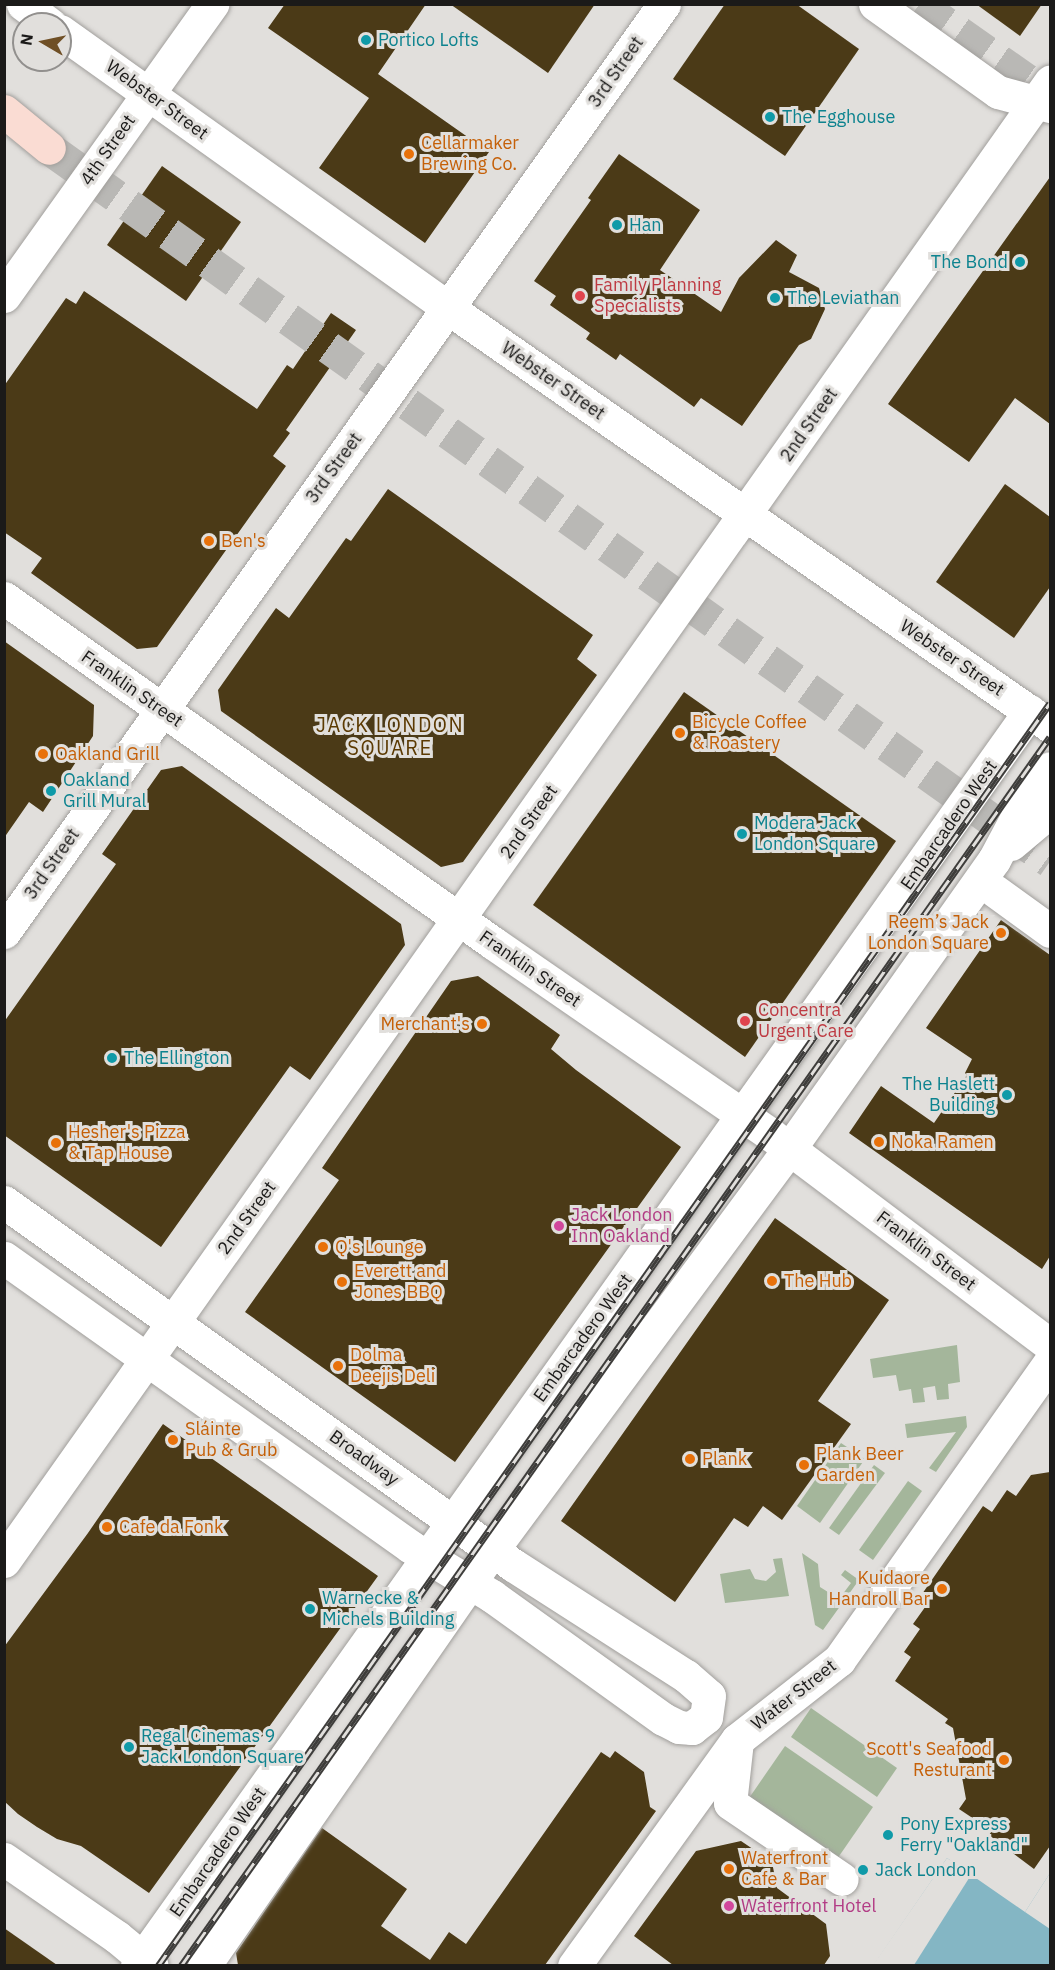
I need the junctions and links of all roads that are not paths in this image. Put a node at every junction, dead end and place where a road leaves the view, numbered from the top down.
1 (212, 4) edge
2 (664, 4) edge
3 (875, 4) edge
4 (72, 40) edge
5 (148, 94) junction
6 (1046, 97) edge
7 (4, 111) edge
8 (4, 123) edge
9 (4, 296) edge
10 (448, 308) junction
11 (746, 516) junction
12 (4, 598) edge
13 (161, 709) junction
14 (1040, 718) edge
15 (1050, 768) edge
16 (1050, 811) edge
17 (994, 876) junction
18 (460, 920) junction
19 (1050, 931) edge
20 (4, 932) edge
21 (743, 1115) junction
22 (790, 1148) junction
23 (4, 1202) edge
24 (4, 1258) edge
25 (173, 1322) junction
26 (1050, 1345) edge
27 (147, 1359) junction
28 (1050, 1362) edge
29 (452, 1520) junction
30 (493, 1549) junction
31 (427, 1556) junction
32 (4, 1561) edge
33 (470, 1582) junction
34 (706, 1717) junction
35 (737, 1740) junction
36 (4, 1858) edge
37 (842, 1879) dead end
38 (145, 1962) edge
39 (204, 1965) edge
40 (574, 1965) edge

1 - 5 street, 4th Street
2 - 10 street, 3rd Street
3 - 6 street
4 - 5 street, Webster Street
5 - 9 street, 4th Street
5 - 10 street, Webster Street
6 - 11 street, 2nd Street
7 - 8 main road
10 - 11 street, Webster Street
10 - 13 street, 3rd Street
11 - 14 street, Webster Street
11 - 18 street, 2nd Street
12 - 13 street, Franklin Street
13 - 18 street, Franklin Street
13 - 20 street, 3rd Street
14 - 21 street, Embarcadero West
15 - 17 street
16 - 17 street
17 - 19 street
17 - 22 street
18 - 21 street, Franklin Street
18 - 25 street, 2nd Street
21 - 22 street, Franklin Street
21 - 29 street, Embarcadero West
22 - 26 street, Franklin Street
22 - 30 street
23 - 25 street, Broadway
24 - 27 street
25 - 27 street, 2nd Street
25 - 29 street, Broadway
27 - 31 street
27 - 32 street, 2nd Street
28 - 35 street, Water Street
29 - 30 street, Broadway
29 - 31 street, Embarcadero West
30 - 33 street
30 - 34 street, Broadway
31 - 33 street
31 - 38 street, Embarcadero West
33 - 34 street
33 - 39 street
34 - 35 street
35 - 37 street
35 - 40 street, Water Street
36 - 38 street

